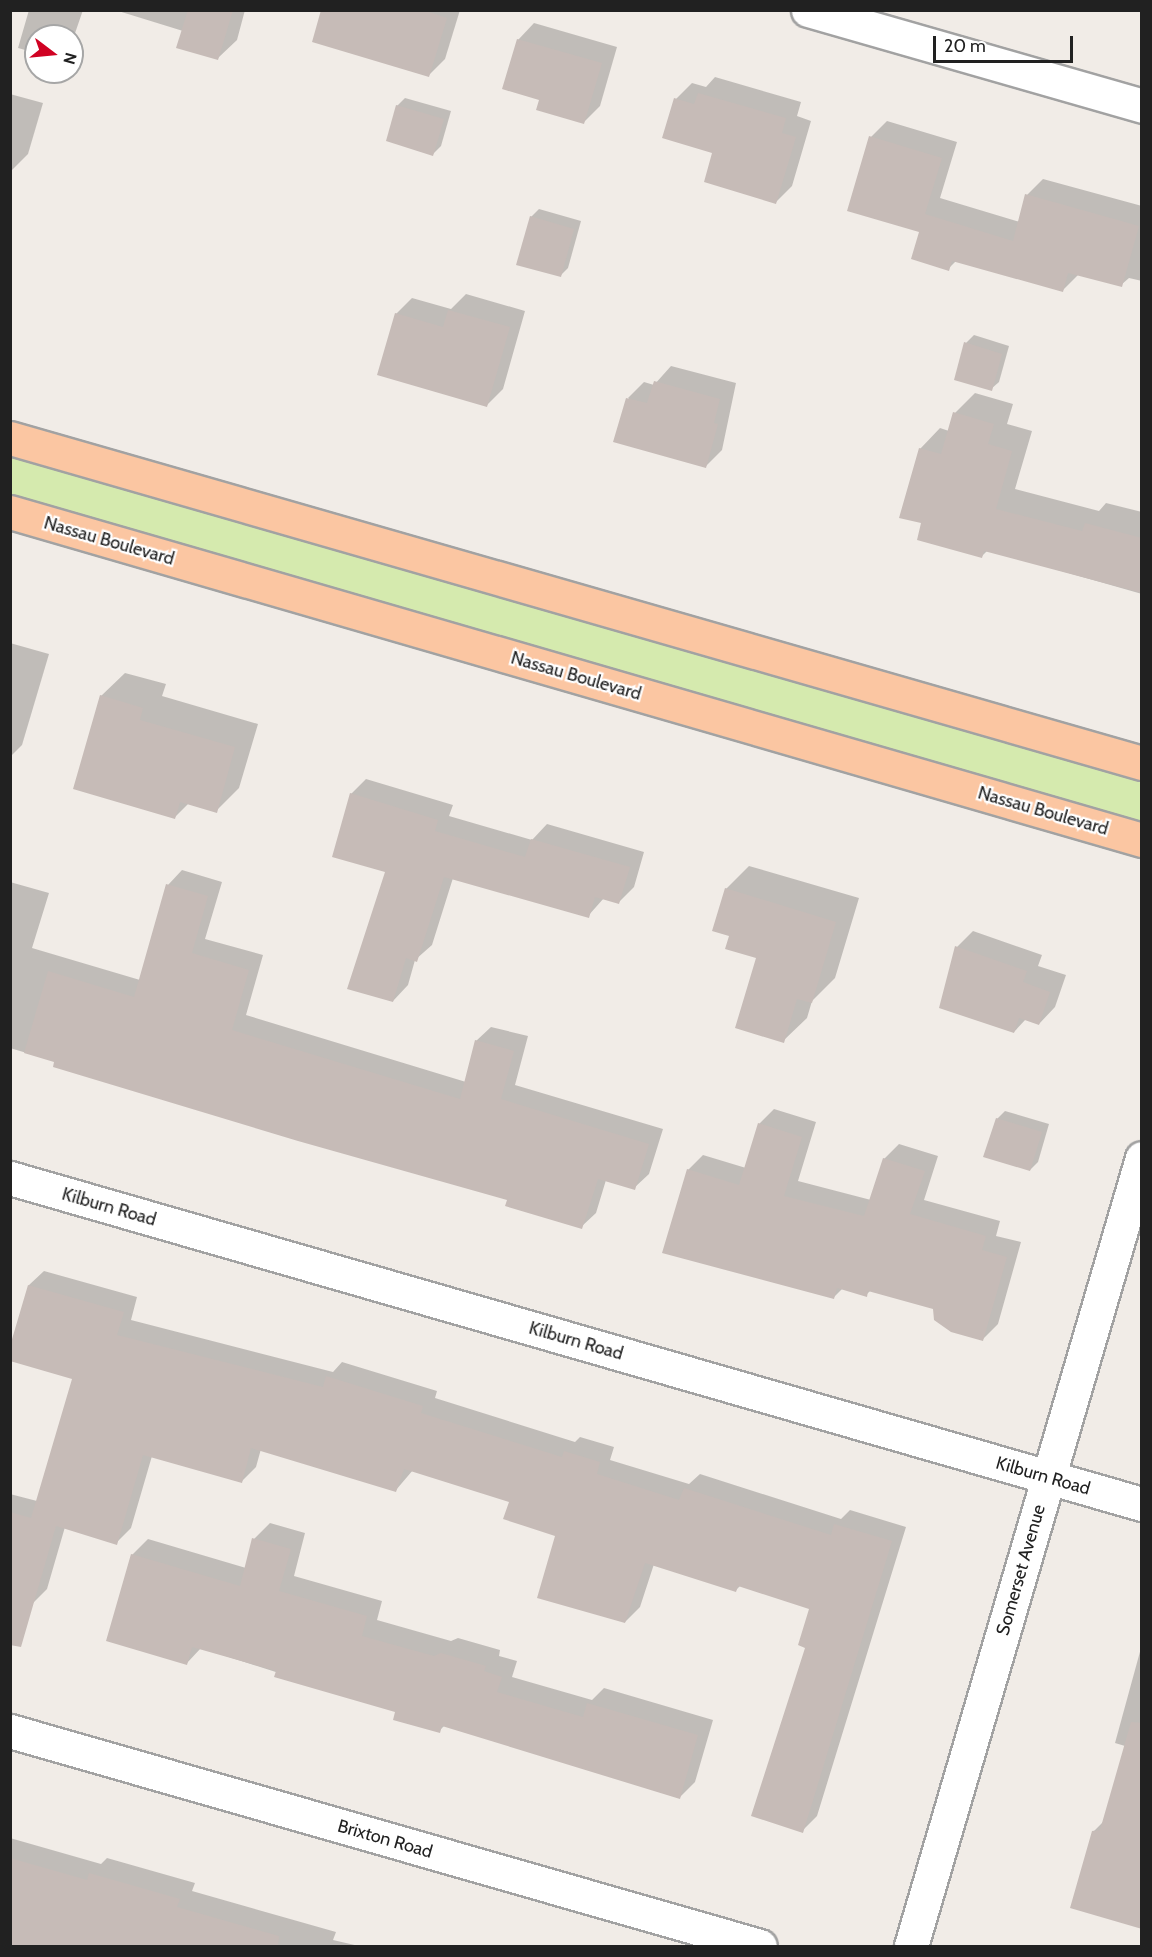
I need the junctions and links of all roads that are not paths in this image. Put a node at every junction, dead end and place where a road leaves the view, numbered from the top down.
1 (808, 10) edge
2 (1142, 106) edge
3 (10, 438) edge
4 (10, 513) edge
5 (1142, 763) edge
6 (1142, 840) edge
7 (1142, 1158) edge
8 (10, 1178) edge
9 (1048, 1478) junction
10 (1142, 1504) edge
11 (10, 1731) edge
12 (760, 1947) edge
13 (911, 1947) edge

1 - 2 street
3 - 5 main road
4 - 6 main road, Nassau Boulevard
7 - 9 street, Somerset Avenue
8 - 9 street, Kilburn Road
9 - 10 street, Kilburn Road
9 - 13 street, Somerset Avenue
11 - 12 street, Brixton Road

